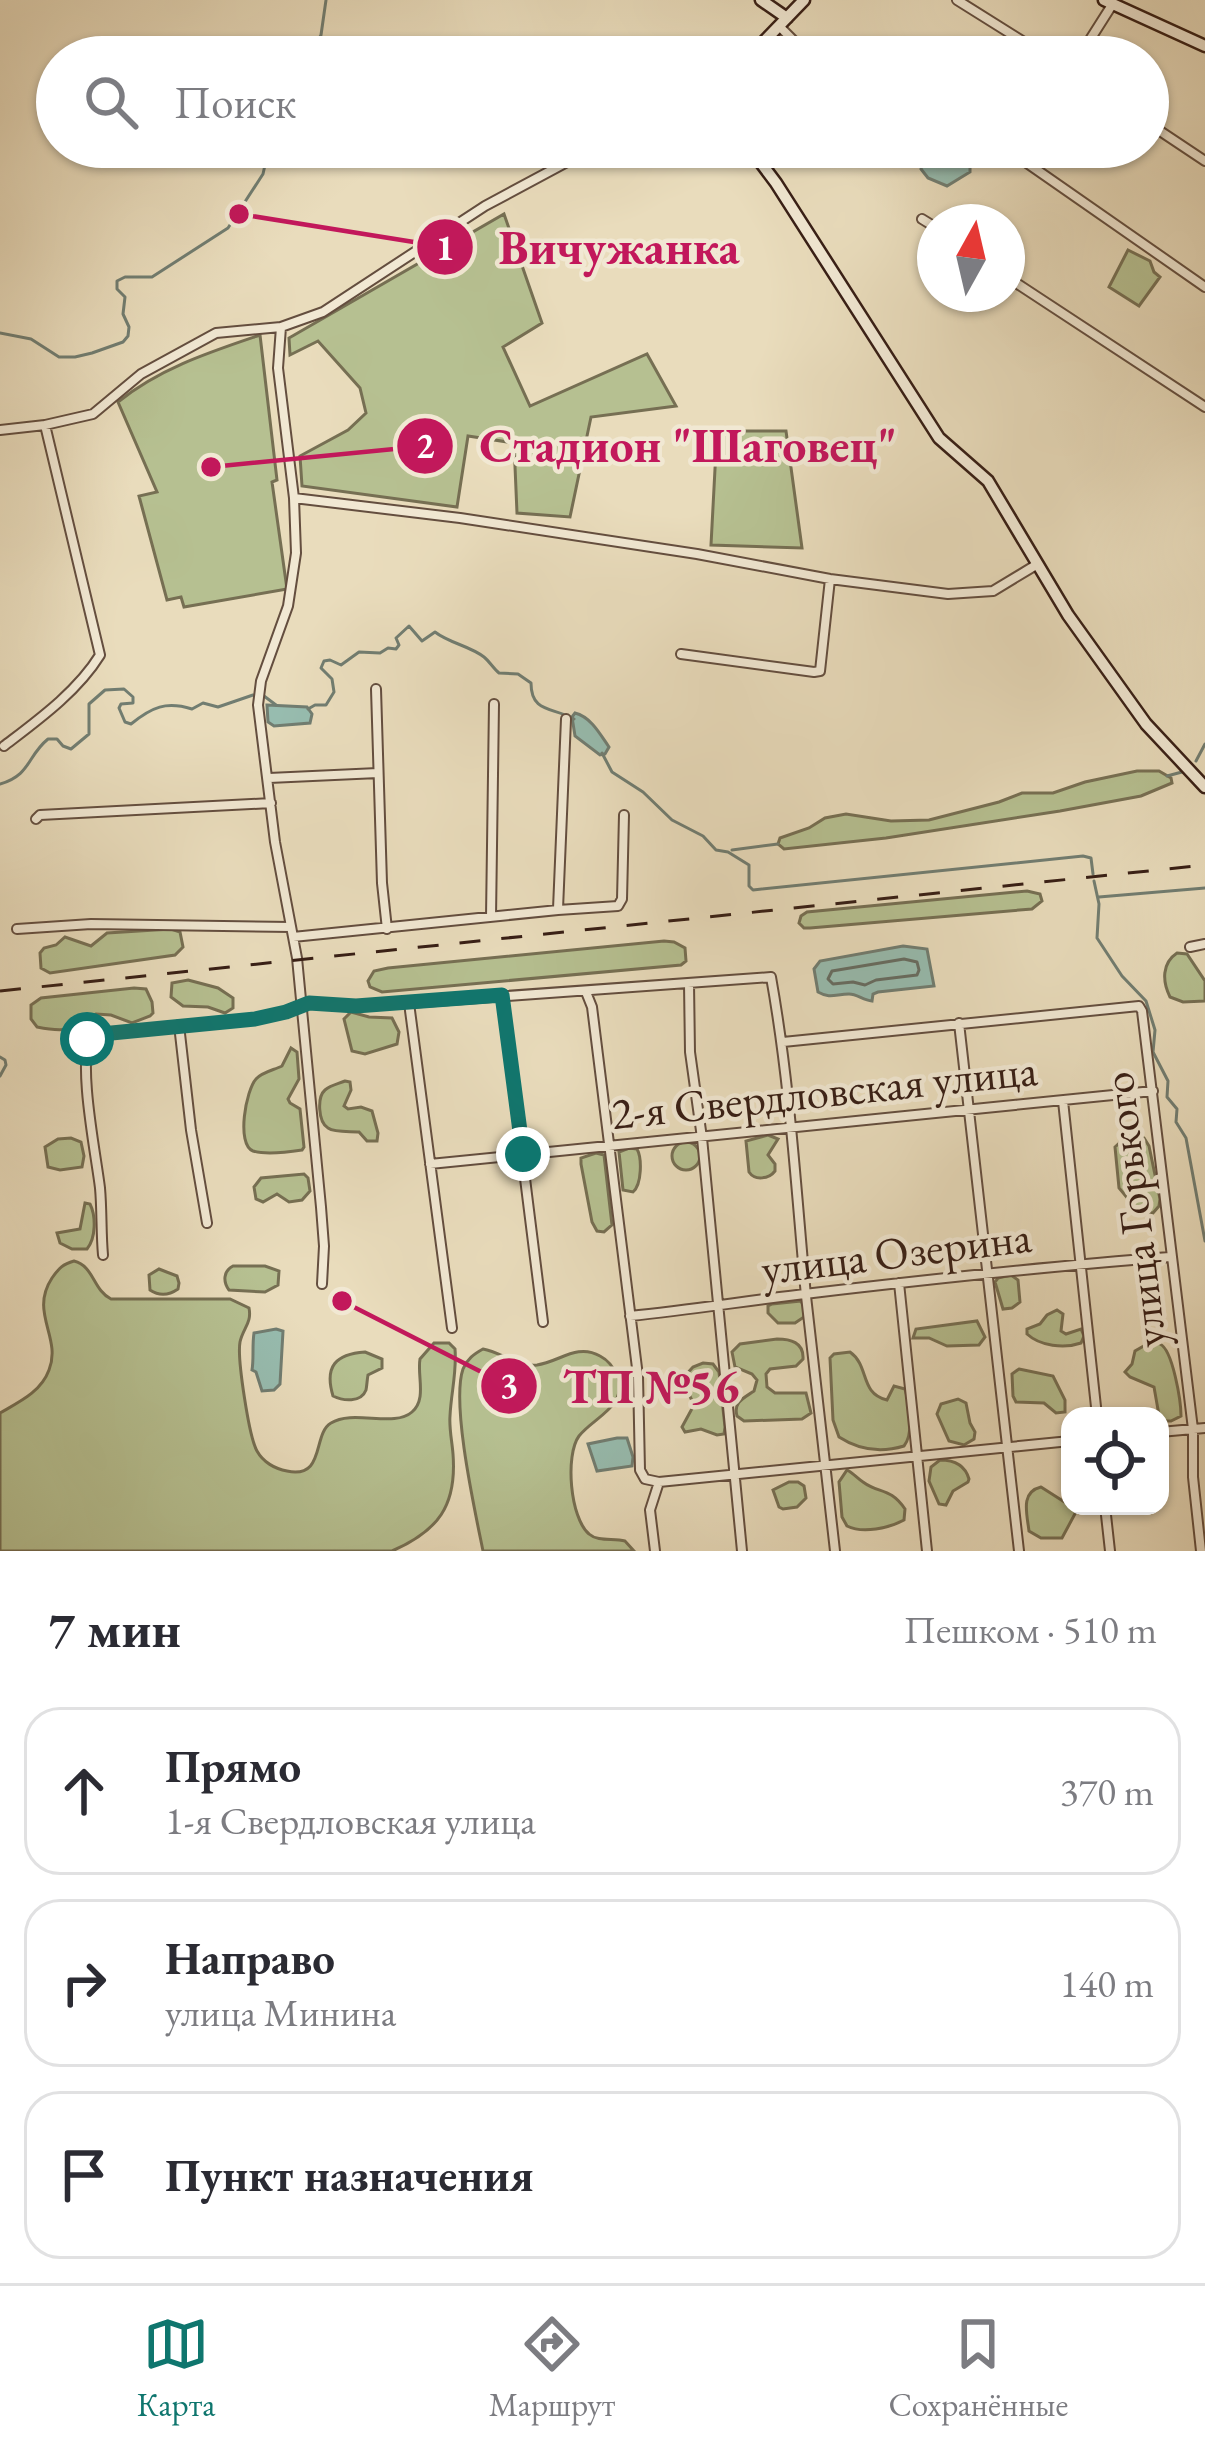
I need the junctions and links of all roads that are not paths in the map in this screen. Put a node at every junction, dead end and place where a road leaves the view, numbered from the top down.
1 (761, 0) edge
2 (804, 0) edge
3 (957, 0) edge
4 (1108, 2) edge
5 (783, 22) junction
6 (769, 36) edge
7 (794, 36) edge
8 (1014, 36) edge
9 (1090, 36) edge
10 (1205, 46) edge
11 (1169, 137) edge
12 (1205, 161) edge
13 (555, 168) edge
14 (765, 168) edge
15 (1040, 168) edge
16 (1205, 287) edge
17 (1025, 289) edge
18 (281, 327) junction
19 (1205, 407) edge
20 (45, 425) junction
21 (0, 430) edge
22 (294, 498) junction
23 (1036, 565) junction
24 (830, 579) junction
25 (681, 654) dead end
26 (376, 689) dead end
27 (494, 704) dead end
28 (566, 719) dead end
29 (4, 746) dead end
30 (378, 773) junction
31 (269, 778) junction
32 (1203, 780) edge
33 (271, 803) junction
34 (624, 815) dead end
35 (36, 818) dead end
36 (558, 910) junction
37 (491, 917) junction
38 (17, 928) dead end
39 (387, 928) junction
40 (292, 932) junction
41 (1205, 944) edge
42 (1190, 947) dead end
43 (689, 984) junction
44 (586, 992) junction
45 (502, 995) junction
46 (410, 1003) junction
47 (301, 1006) junction
48 (959, 1023) junction
49 (179, 1025) junction
50 (783, 1042) junction
51 (1154, 1091) junction
52 (1063, 1101) junction
53 (970, 1110) junction
54 (792, 1128) junction
55 (702, 1138) junction
56 (610, 1146) junction
57 (523, 1154) junction
58 (430, 1164) junction
59 (207, 1223) dead end
60 (103, 1256) dead end
61 (1170, 1257) junction
62 (1082, 1263) junction
63 (986, 1274) junction
64 (899, 1283) junction
65 (322, 1284) dead end
66 (806, 1293) junction
67 (718, 1307) junction
68 (630, 1316) junction
69 (542, 1322) dead end
70 (452, 1328) dead end
71 (1096, 1407) edge
72 (1205, 1428) edge
73 (1193, 1429) junction
74 (1169, 1431) edge
75 (1061, 1443) edge
76 (1008, 1448) junction
77 (918, 1457) junction
78 (825, 1466) junction
79 (734, 1476) junction
80 (658, 1482) junction
81 (1107, 1515) edge
82 (655, 1551) edge
83 (742, 1551) edge
84 (835, 1551) edge
85 (927, 1551) edge
86 (1019, 1551) edge
87 (1110, 1551) edge
88 (1201, 1551) edge

1 - 5 street
2 - 5 street
3 - 8 street
4 - 9 street
4 - 10 street
5 - 6 street
5 - 7 street
11 - 12 street
13 - 18 street
14 - 23 street
15 - 16 street
17 - 19 street
18 - 20 street
18 - 22 street
20 - 21 street
20 - 29 street
22 - 24 street
22 - 31 street
23 - 24 street
23 - 32 street
24 - 25 street
26 - 30 street
27 - 37 street
28 - 36 street
30 - 31 street
30 - 39 street
31 - 33 street
33 - 35 street
33 - 40 street
34 - 36 street
36 - 37 street
37 - 39 street
38 - 40 street
39 - 40 street
40 - 47 street
41 - 42 street
43 - 44 street
43 - 50 street
43 - 55 street
44 - 45 street
44 - 56 street
45 - 46 street
45 - 57 street
46 - 47 street
46 - 58 street
47 - 49 street
47 - 65 street
48 - 50 street
48 - 51 street, улица Горького
48 - 53 street
49 - 59 street
49 - 60 street
50 - 54 street
51 - 52 street, 2-я Свердловская улица
51 - 61 street, улица Горького
52 - 53 street, 2-я Свердловская улица
52 - 62 street
53 - 54 street, 2-я Свердловская улица
53 - 63 street
54 - 55 street, 2-я Свердловская улица
54 - 66 street
55 - 56 street, 2-я Свердловская улица
55 - 67 street
56 - 57 street, 2-я Свердловская улица
56 - 68 street
57 - 58 street, 2-я Свердловская улица
57 - 69 street
58 - 70 street
61 - 62 street, улица Озерина
61 - 73 street, улица Горького
62 - 63 street, улица Озерина
62 - 71 street
63 - 64 street, улица Озерина
63 - 76 street
64 - 66 street, улица Озерина
64 - 77 street
66 - 67 street, улица Озерина
66 - 78 street
67 - 68 street, улица Озерина
67 - 79 street
68 - 80 street
72 - 73 street
73 - 74 street
73 - 88 street, улица Горького
75 - 76 street
76 - 77 street
76 - 86 street
77 - 78 street
77 - 85 street
78 - 79 street
78 - 84 street
79 - 80 street
79 - 83 street
80 - 82 street
81 - 87 street

